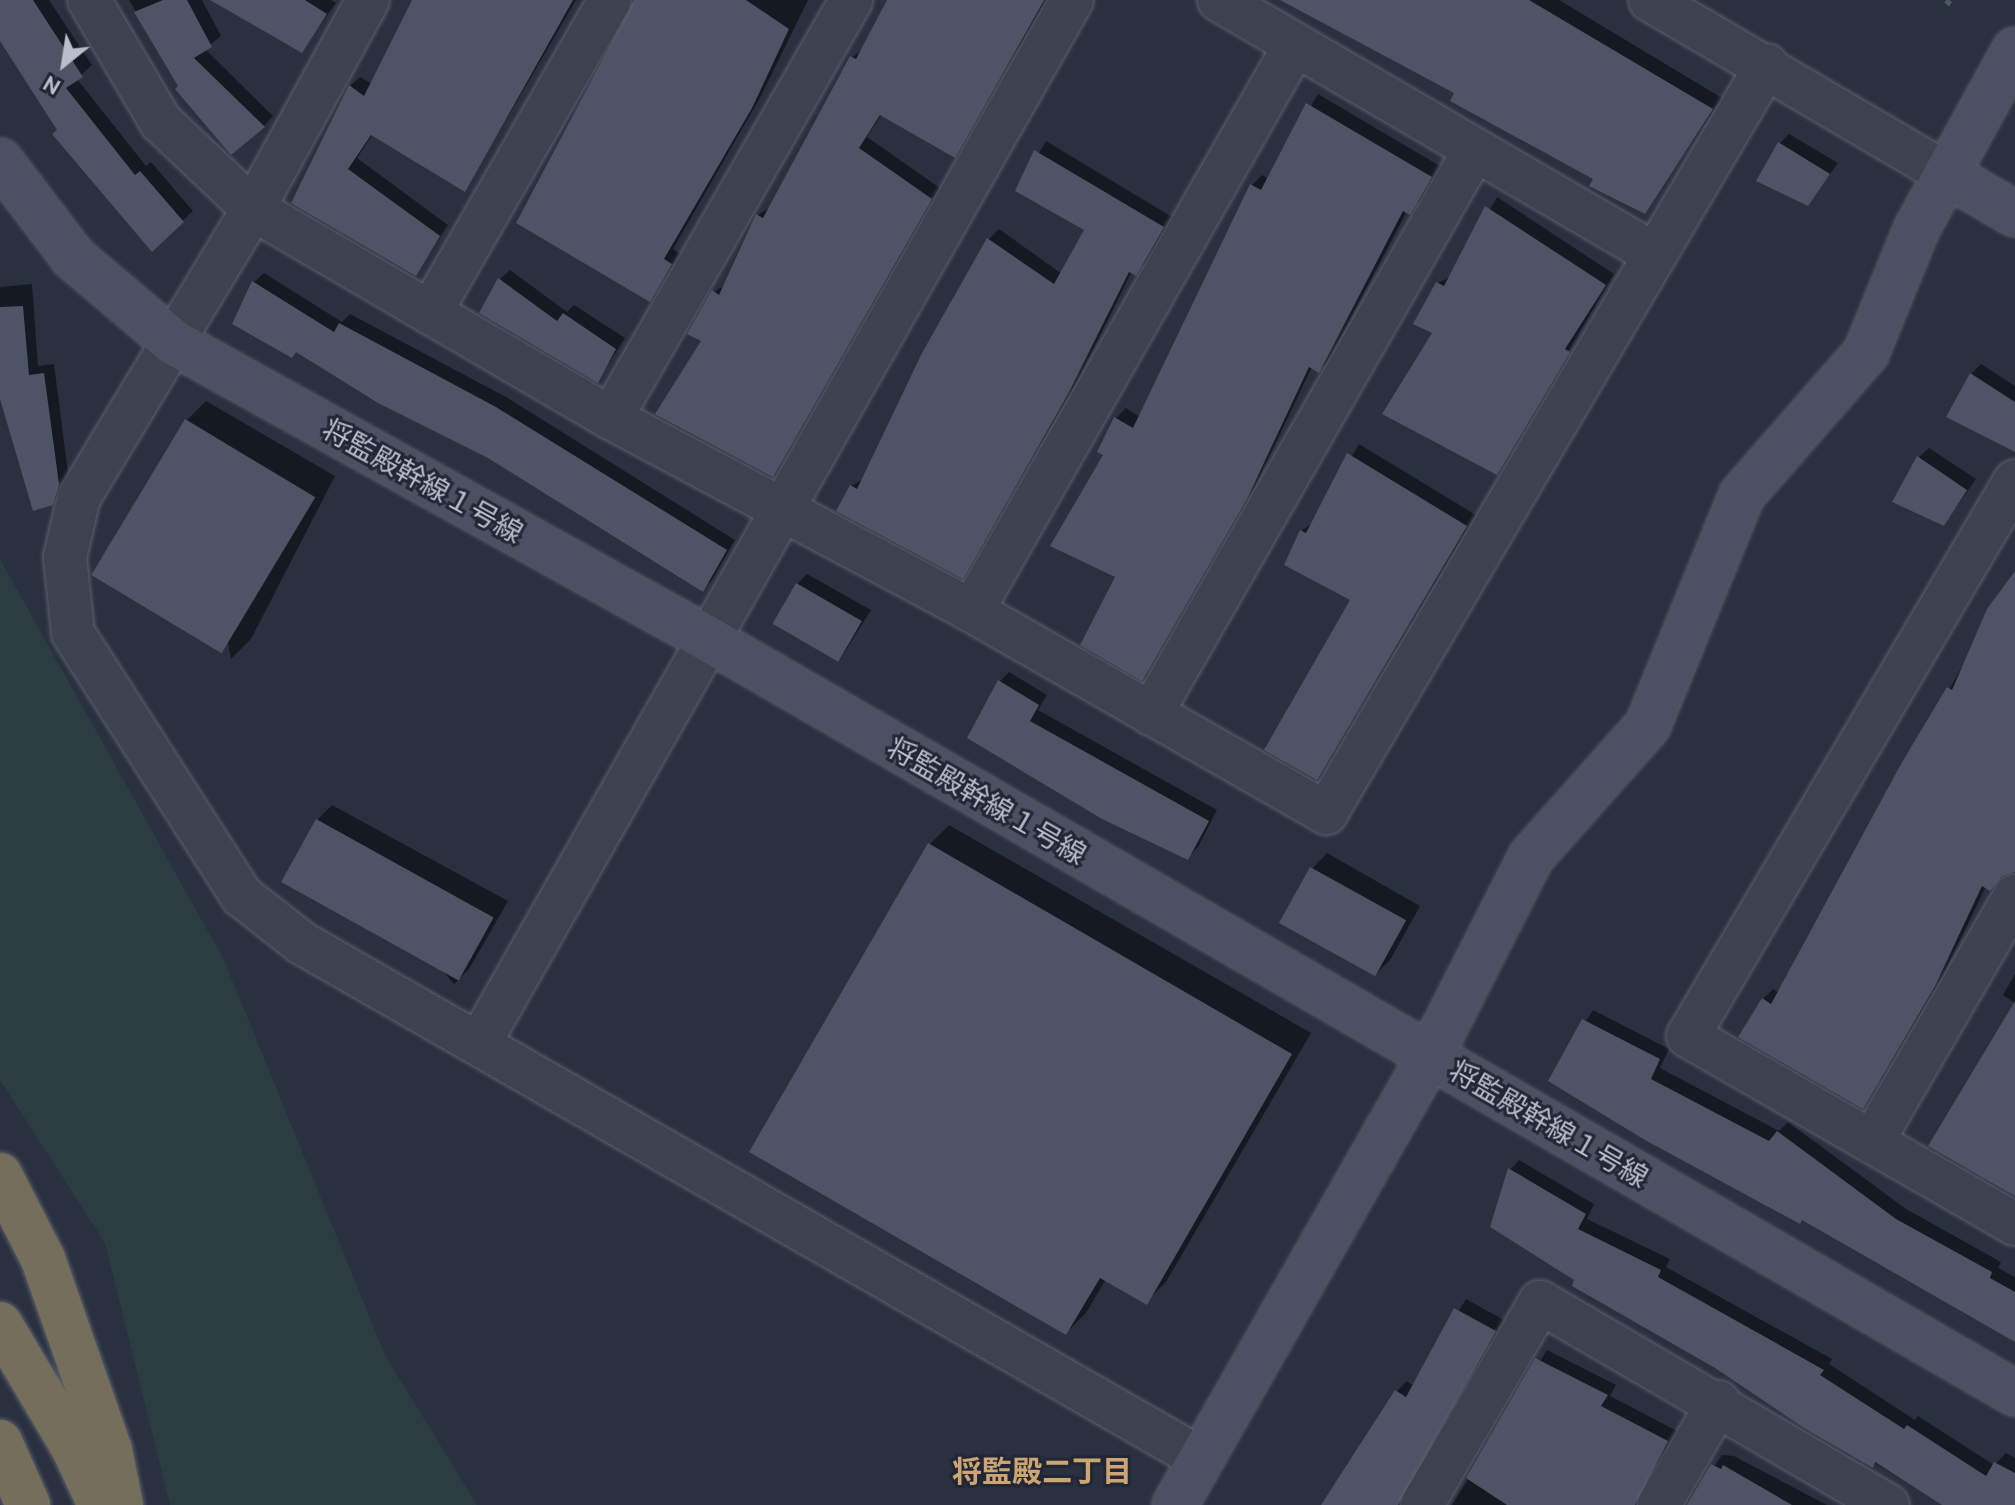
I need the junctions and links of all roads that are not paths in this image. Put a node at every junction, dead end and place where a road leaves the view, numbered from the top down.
1 (89, 0) edge
2 (368, 0) edge
3 (610, 0) edge
4 (851, 0) edge
5 (1072, 0) edge
6 (1219, 0) edge
7 (1650, 0) edge
8 (1294, 47) junction
9 (2015, 50) edge
10 (1767, 65) junction
11 (1474, 151) junction
12 (0, 161) edge
13 (1948, 175) junction
14 (253, 209) junction
15 (2015, 214) edge
16 (1654, 254) junction
17 (430, 313) junction
18 (173, 342) junction
19 (611, 418) junction
20 (2015, 481) edge
21 (785, 509) junction
22 (972, 611) junction
23 (710, 640) junction
24 (1151, 714) junction
25 (2015, 896) edge
26 (480, 1042) junction
27 (1430, 1056) junction
28 (1872, 1142) junction
29 (0, 1175) edge
30 (2015, 1224) edge
31 (0, 1324) edge
32 (2015, 1393) edge
33 (1719, 1402) junction
34 (0, 1442) edge
35 (1201, 1459) junction
36 (28, 1505) edge
37 (100, 1505) edge
38 (121, 1505) edge
39 (1175, 1505) edge
40 (1422, 1505) edge
41 (1659, 1505) edge
42 (1888, 1505) edge

1 - 14 street
2 - 14 street
3 - 17 street
4 - 19 street
5 - 21 street
6 - 8 street
7 - 10 street
8 - 11 street
8 - 22 street
9 - 13 street
10 - 13 street
10 - 16 street
11 - 16 street
11 - 24 street
12 - 18 street, 将監殿幹線１号線
13 - 15 street
13 - 27 street
14 - 17 street
14 - 18 street
16 - 24 street
17 - 19 street
18 - 23 street, 将監殿幹線１号線
18 - 26 street
19 - 21 street
20 - 28 street
21 - 22 street
21 - 23 street
22 - 24 street
23 - 26 street
23 - 27 street, 将監殿幹線１号線
25 - 28 street
26 - 35 street
27 - 32 street, 将監殿幹線１号線
27 - 35 street
28 - 30 street
29 - 38 highway
31 - 37 highway
33 - 40 street
33 - 41 street
33 - 42 street
34 - 36 highway
35 - 39 street

